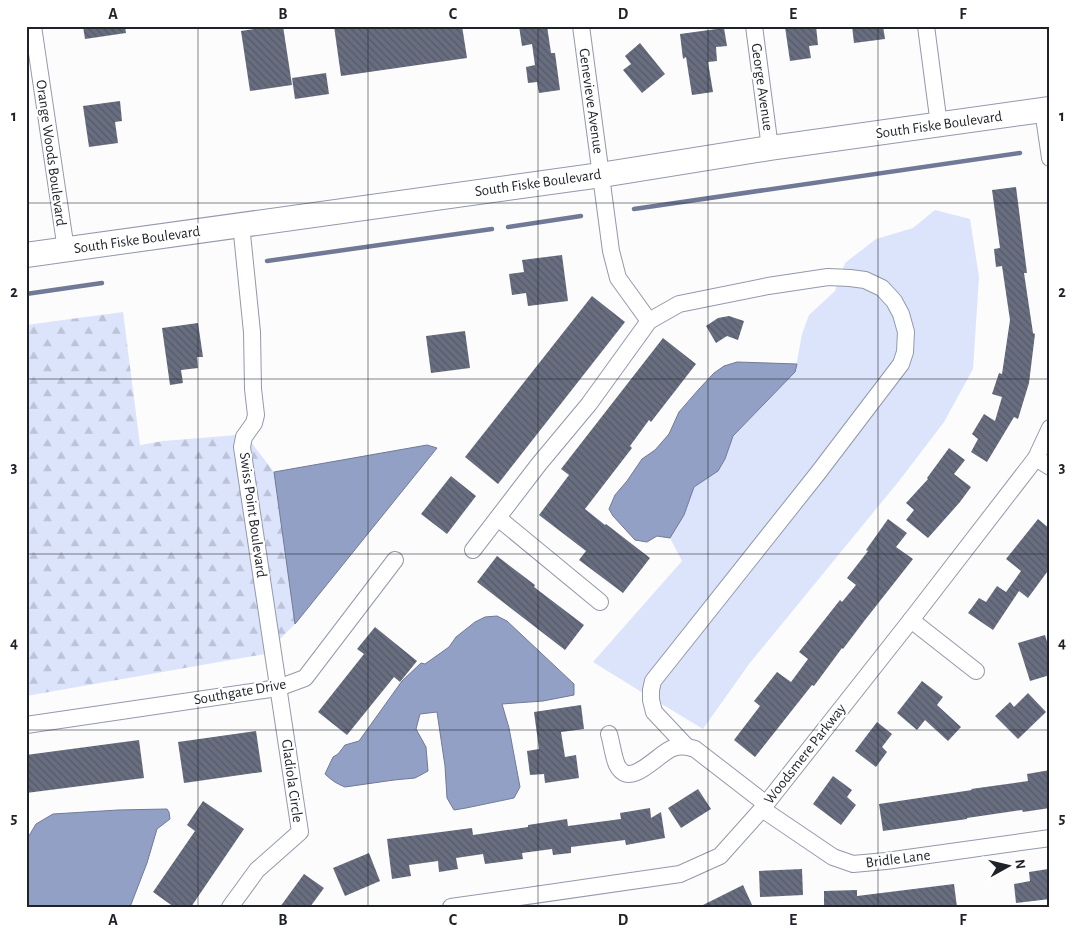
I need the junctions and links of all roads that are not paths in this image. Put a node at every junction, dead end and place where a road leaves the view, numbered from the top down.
1 (33, 26) edge
2 (581, 26) edge
3 (754, 26) edge
4 (926, 26) edge
5 (1046, 110) edge
6 (939, 125) junction
7 (770, 148) junction
8 (1050, 158) edge
9 (601, 175) junction
10 (241, 224) junction
11 (66, 250) junction
12 (26, 255) edge
13 (649, 321) junction
14 (1050, 428) edge
15 (1036, 458) junction
16 (1050, 467) edge
17 (498, 518) junction
18 (473, 550) dead end
19 (396, 560) dead end
20 (600, 602) dead end
21 (911, 620) junction
22 (976, 671) dead end
23 (278, 688) junction
24 (26, 725) edge
25 (609, 734) dead end
26 (685, 745) junction
27 (764, 806) junction
28 (1050, 838) edge
29 (230, 907) edge
30 (451, 907) edge

1 - 11 street, Orange Woods Boulevard
2 - 9 street, Genevieve Avenue
3 - 7 street, George Avenue
4 - 6 street
5 - 6 main road, South Fiske Boulevard
5 - 8 street
6 - 7 main road, South Fiske Boulevard
7 - 9 main road, South Fiske Boulevard
9 - 10 main road, South Fiske Boulevard
9 - 13 street, Genevieve Avenue
10 - 11 main road, South Fiske Boulevard
10 - 23 street, Swiss Point Boulevard
11 - 12 main road, South Fiske Boulevard
13 - 17 street
13 - 26 street, Bridle Lane
14 - 15 street, Woodsmere Parkway
15 - 16 street
15 - 21 street, Woodsmere Parkway
17 - 18 street
17 - 20 street
19 - 23 street, Southgate Drive
21 - 22 street
21 - 27 street, Woodsmere Parkway
23 - 24 street, Southgate Drive
23 - 29 street, Gladiola Circle
25 - 26 street
26 - 27 street, Bridle Lane
27 - 28 street, Bridle Lane
27 - 30 street, Woodsmere Parkway

